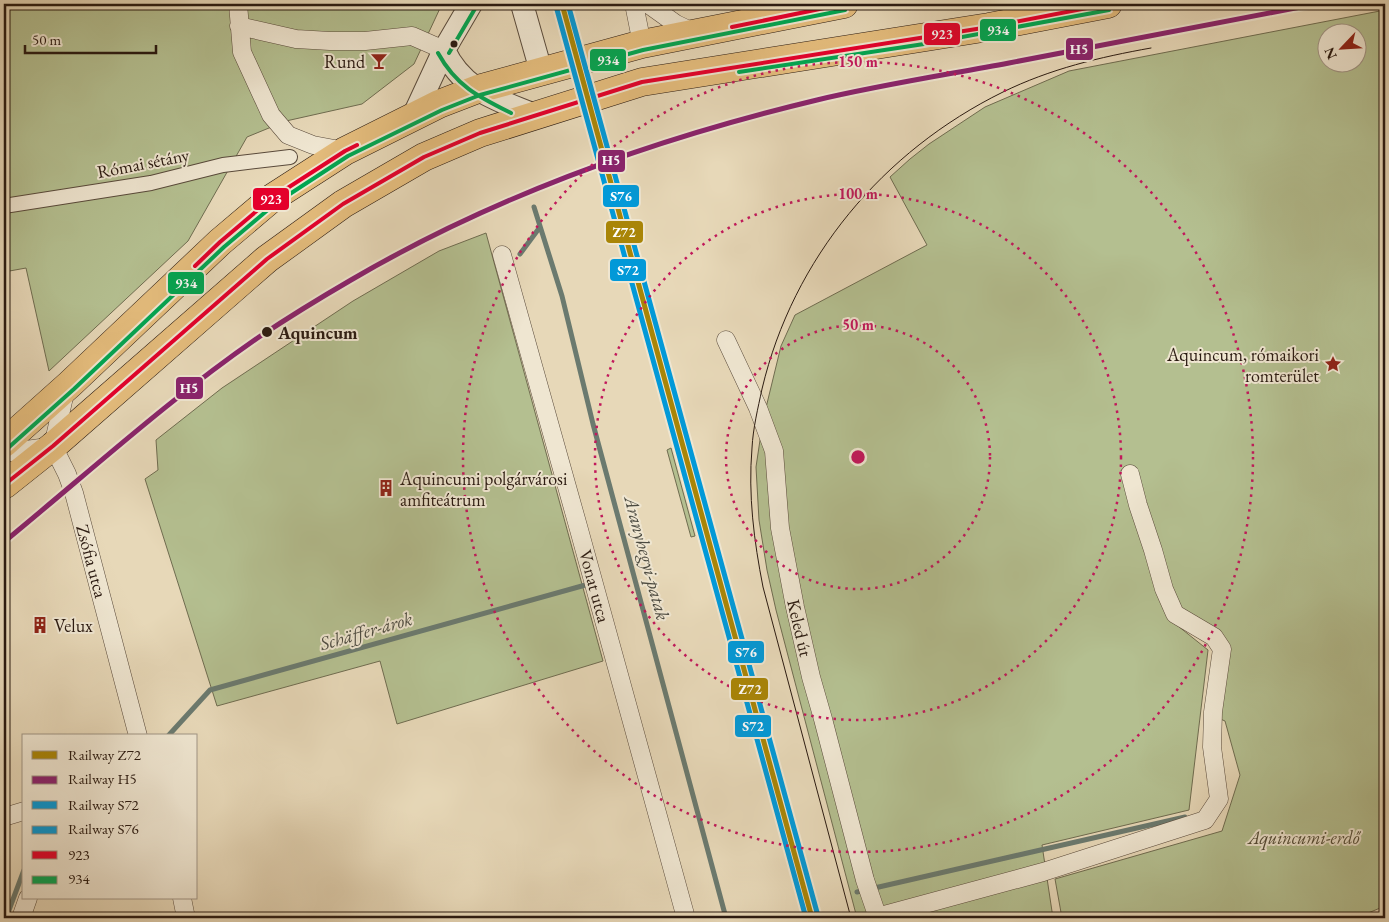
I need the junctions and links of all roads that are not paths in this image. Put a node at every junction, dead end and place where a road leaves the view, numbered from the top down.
1 (238, 4) edge
2 (471, 4) edge
3 (522, 4) edge
4 (634, 4) edge
5 (648, 4) edge
6 (844, 4) edge
7 (1108, 4) edge
8 (239, 26) junction
9 (697, 34) junction
10 (642, 44) junction
11 (444, 50) junction
12 (541, 71) junction
13 (478, 89) junction
14 (534, 115) junction
15 (413, 117) junction
16 (345, 151) junction
17 (290, 157) dead end
18 (4, 206) edge
19 (502, 255) dead end
20 (726, 340) dead end
21 (66, 388) junction
22 (4, 442) edge
23 (53, 446) junction
24 (4, 453) edge
25 (1130, 474) dead end
26 (4, 485) edge
27 (137, 734) edge
28 (22, 812) edge
29 (4, 817) edge
30 (27, 900) edge
31 (182, 900) edge
32 (21, 918) edge
33 (186, 918) edge
34 (686, 918) edge
35 (877, 918) edge

1 - 8 street
2 - 11 street
3 - 12 street
4 - 10 street
5 - 9 street
6 - 9 main road
7 - 14 main road
8 - 11 street
8 - 16 street
9 - 10 main road
10 - 12 main road
11 - 13 street
11 - 15 street
12 - 13 main road
13 - 14 street
13 - 15 main road
14 - 23 main road
15 - 16 main road
16 - 21 main road
17 - 18 street, Római sétány
19 - 34 street, Vonat utca
20 - 35 street, Keled út
21 - 22 main road
21 - 23 street
23 - 24 street
23 - 26 main road
23 - 27 street, Zsófia utca
25 - 35 street
28 - 29 street
30 - 32 street
31 - 33 street

